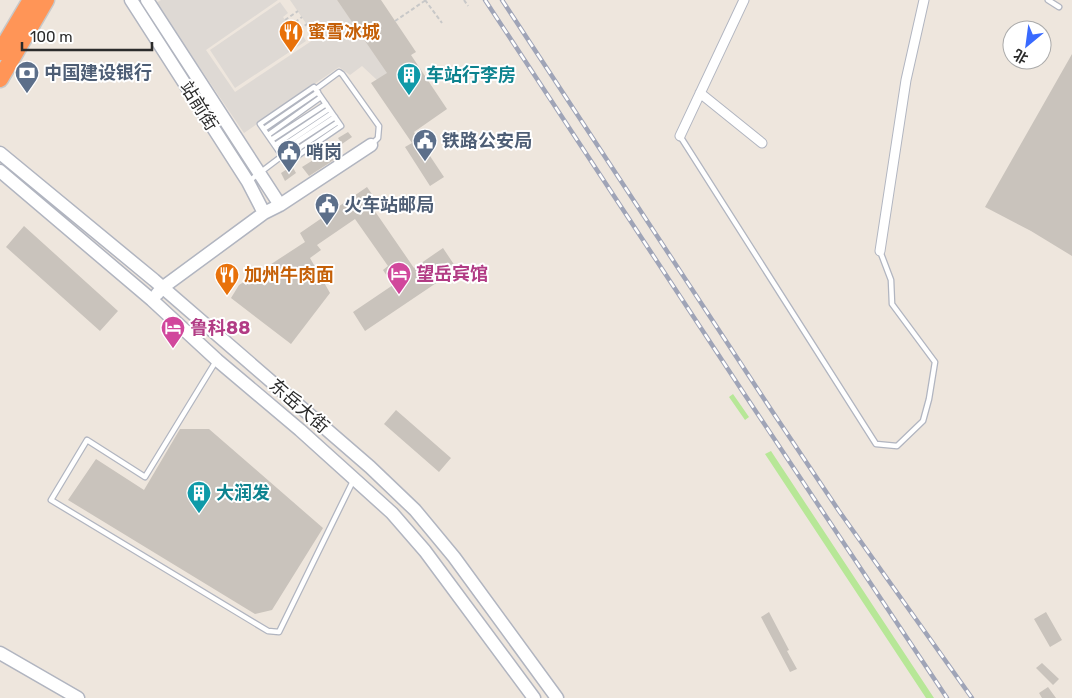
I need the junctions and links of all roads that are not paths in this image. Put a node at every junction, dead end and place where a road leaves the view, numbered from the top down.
1 (31, 0) edge
2 (46, 0) edge
3 (131, 0) edge
4 (147, 0) edge
5 (744, 0) edge
6 (924, 0) edge
7 (1048, 0) edge
8 (1059, 7) dead end
9 (0, 52) edge
10 (0, 79) edge
11 (317, 91) junction
12 (700, 93) junction
13 (321, 97) junction
14 (326, 104) junction
15 (334, 115) junction
16 (268, 135) junction
17 (680, 136) joint
18 (271, 140) junction
19 (762, 143) dead end
20 (371, 146) joint
21 (280, 152) junction
22 (0, 153) edge
23 (0, 171) edge
24 (261, 173) junction
25 (248, 182) junction
26 (280, 205) junction
27 (264, 213) junction
28 (880, 251) joint
29 (162, 288) junction
30 (152, 300) junction
31 (217, 360) junction
32 (354, 478) junction
33 (0, 653) edge
34 (61, 694) edge
35 (78, 698) edge
36 (534, 698) edge
37 (557, 698) edge

1 - 9 highway
2 - 10 highway
3 - 25 main road, 站前街
4 - 24 main road, 站前街
5 - 12 street
6 - 28 street
7 - 8 lane
11 - 13 lane
11 - 16 lane
11 - 20 lane
12 - 17 street
12 - 19 street
13 - 14 lane
13 - 16 lane
14 - 15 lane
14 - 18 lane
15 - 21 lane
15 - 21 lane
15 - 21 lane
16 - 18 lane
17 - 28 lane
18 - 21 lane
20 - 26 main road
21 - 24 lane
22 - 29 main road, 东岳大街
23 - 30 main road, 东岳大街
24 - 25 lane
24 - 26 main road, 站前街
25 - 27 main road, 站前街
26 - 27 main road
27 - 29 main road
29 - 30 main road
29 - 37 main road, 东岳大街
30 - 31 main road, 东岳大街
31 - 32 main road, 东岳大街
31 - 32 lane
32 - 36 main road, 东岳大街
33 - 34 main road
34 - 35 main road

